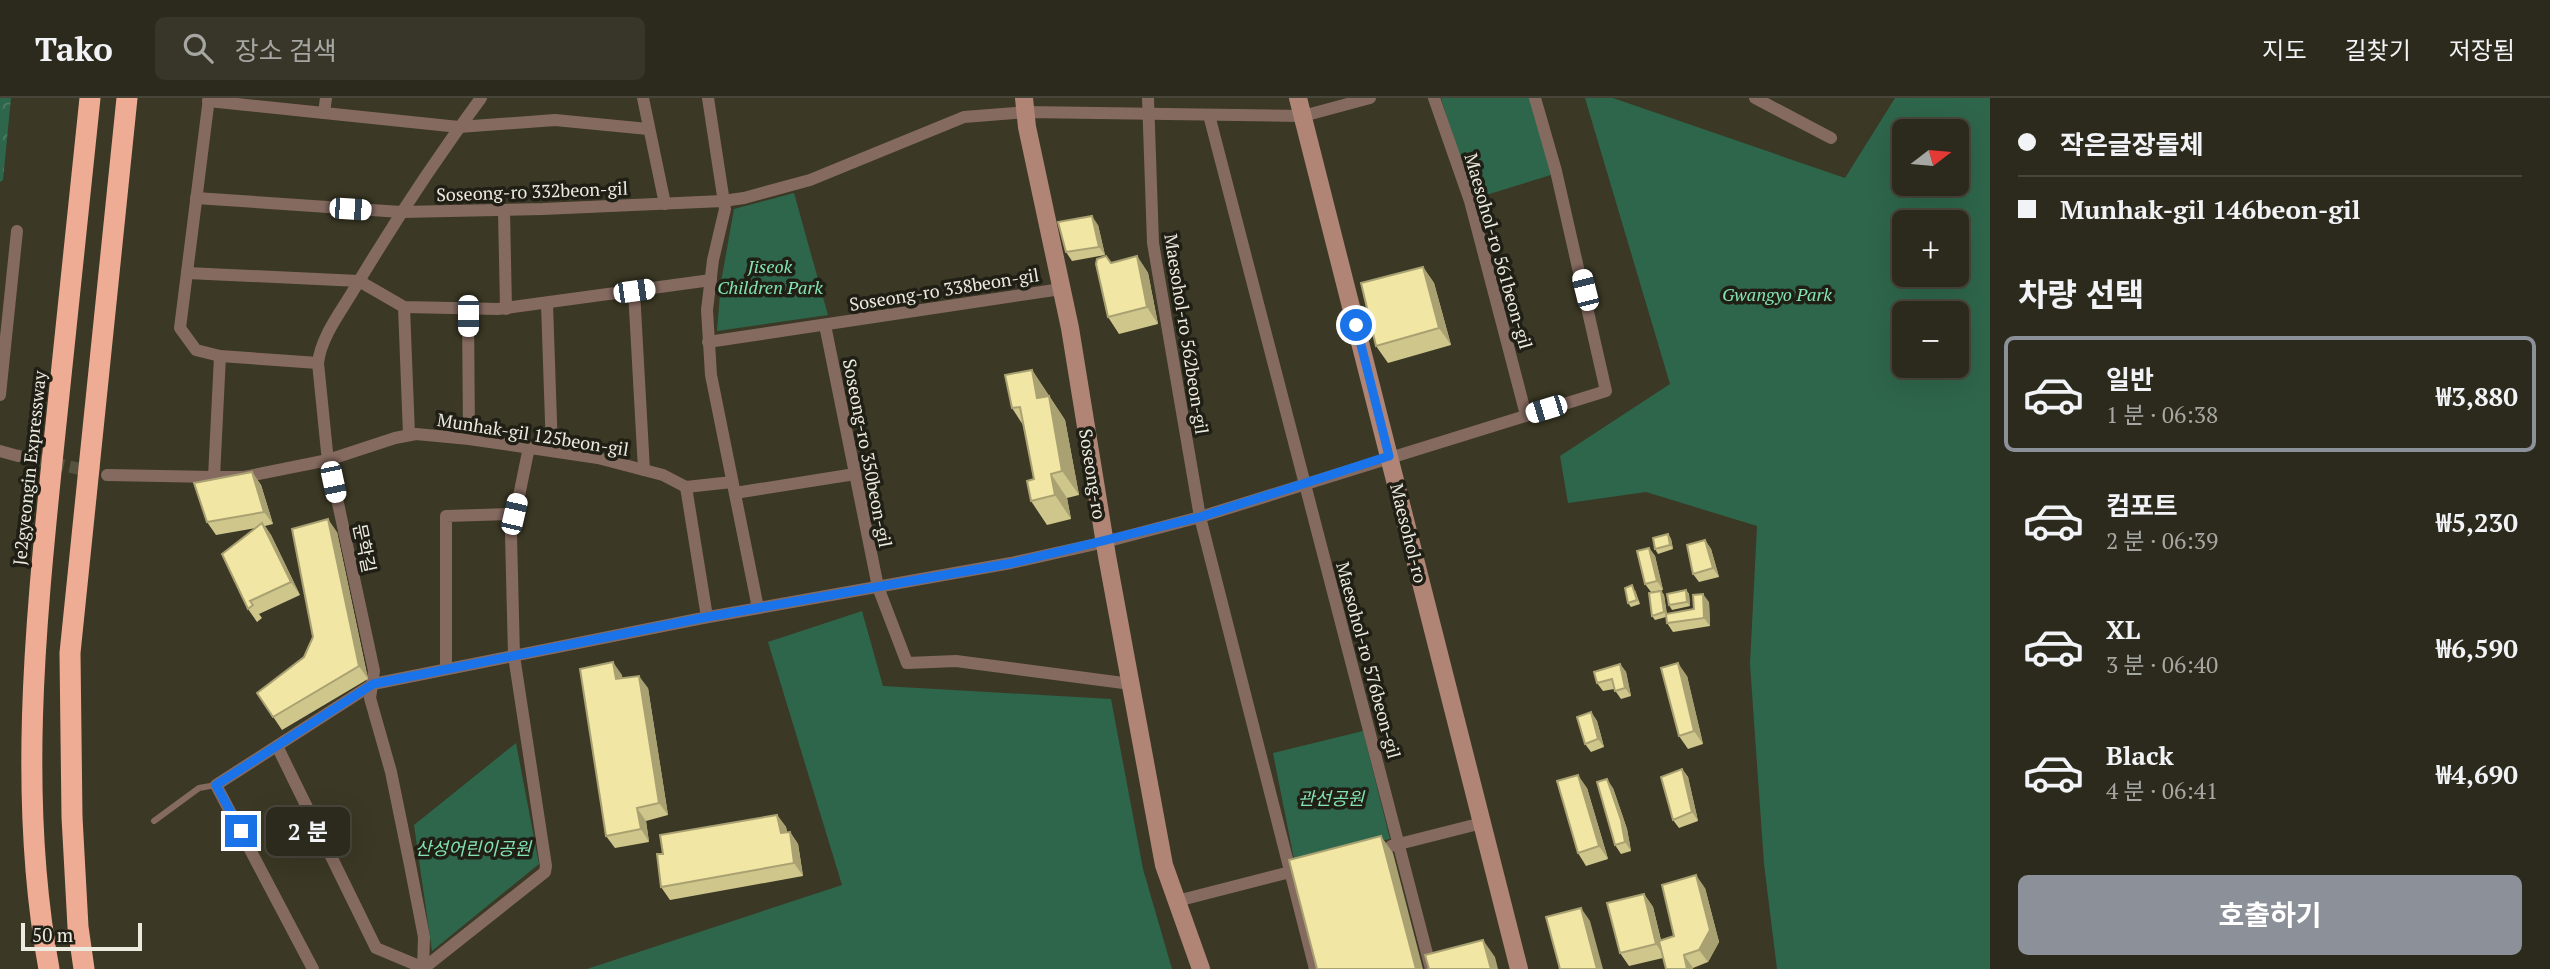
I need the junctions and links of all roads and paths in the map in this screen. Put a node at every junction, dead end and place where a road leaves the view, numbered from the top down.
1 (90, 98) edge
2 (127, 98) edge
3 (326, 98) edge
4 (481, 98) edge
5 (643, 98) edge
6 (708, 98) edge
7 (1148, 98) edge
8 (1370, 98) edge
9 (1434, 98) edge
10 (1535, 98) edge
11 (1755, 98) edge
12 (209, 100) edge
13 (1025, 105) edge
14 (1301, 107) edge
15 (324, 113) junction
16 (1149, 114) junction
17 (1209, 115) junction
18 (459, 127) junction
19 (648, 129) junction
20 (1831, 138) dead end
21 (196, 198) junction
22 (723, 201) junction
23 (665, 204) junction
24 (504, 210) junction
25 (401, 212) junction
26 (18, 231) dead end
27 (187, 273) junction
28 (711, 280) junction
29 (359, 281) junction
30 (1061, 289) junction
31 (634, 291) junction
32 (547, 304) junction
33 (404, 307) junction
34 (468, 309) junction
35 (506, 309) junction
36 (825, 325) junction
37 (708, 342) junction
38 (220, 356) junction
39 (318, 363) junction
40 (0, 395) edge
41 (1526, 415) junction
42 (409, 435) junction
43 (469, 439) junction
44 (529, 447) junction
45 (0, 451) edge
46 (552, 451) junction
47 (18, 456) tunnel mouth
48 (1389, 456) junction
49 (328, 460) junction
50 (645, 470) junction
51 (855, 474) junction
52 (107, 475) tunnel mouth
53 (214, 477) junction
54 (1305, 484) junction
55 (685, 487) junction
56 (734, 487) junction
57 (514, 514) junction
58 (1200, 517) junction
59 (1105, 542) junction
60 (878, 587) junction
61 (758, 608) junction
62 (707, 617) junction
63 (514, 656) junction
64 (446, 669) junction
65 (373, 684) junction
66 (1130, 684) junction
67 (277, 746) junction
68 (216, 785) junction
69 (155, 821) dead end
70 (1482, 822) junction
71 (1399, 844) junction
72 (1372, 851) edge
73 (1318, 865) edge
74 (1291, 872) junction
75 (1177, 901) junction
76 (424, 968) edge
77 (49, 969) edge
78 (84, 969) edge
79 (313, 969) edge
80 (1201, 969) edge
81 (1315, 969) edge
82 (1431, 969) edge
83 (1519, 969) edge

1 - 77 highway, Je2gyeongin Expressway
2 - 78 highway
3 - 15 street
4 - 18 street, 문학길
5 - 19 street
6 - 22 street
7 - 16 street, Maesohol-ro 562beon-gil
8 - 14 street
9 - 41 street, Maesohol-ro 561beon-gil
10 - 41 street
11 - 20 street
12 - 15 street
12 - 21 street
13 - 16 street
13 - 22 street, Soseong-ro 332beon-gil
13 - 30 street, Soseong-ro
14 - 17 street
14 - 48 street, Maesohol-ro
15 - 18 street
16 - 17 street
16 - 58 street, Maesohol-ro 562beon-gil
17 - 54 street
18 - 19 street
18 - 25 street, 문학길
19 - 23 street
21 - 25 street, Soseong-ro 332beon-gil
21 - 27 street
22 - 23 street, Soseong-ro 332beon-gil
22 - 28 street
23 - 24 street, Soseong-ro 332beon-gil
24 - 25 street, Soseong-ro 332beon-gil
24 - 35 street
25 - 29 street, 문학길
26 - 40 street
27 - 29 street
27 - 38 street
28 - 31 street
28 - 37 street
29 - 33 street
29 - 39 street, 문학길
30 - 36 street, Soseong-ro 338beon-gil
30 - 59 street, Soseong-ro
31 - 32 street
31 - 50 street
32 - 35 street
32 - 46 street
33 - 34 street
33 - 42 street
34 - 35 street
34 - 43 street
36 - 37 street, Soseong-ro 338beon-gil
36 - 51 street, Soseong-ro 350beon-gil
37 - 56 street
38 - 39 street
38 - 53 street
39 - 49 street, 문학길
41 - 48 street
42 - 43 street, Munhak-gil 125beon-gil
42 - 49 street, Munhak-gil 125beon-gil
43 - 44 street, Munhak-gil 125beon-gil
44 - 46 street, Munhak-gil 125beon-gil
44 - 57 street
45 - 47 street
46 - 50 street, Munhak-gil 125beon-gil
48 - 54 street
48 - 70 street, Maesohol-ro
49 - 53 street, Munhak-gil 125beon-gil
49 - 65 street, 문학길
50 - 55 street, Munhak-gil 125beon-gil
51 - 56 street
51 - 60 street, Soseong-ro 350beon-gil
52 - 53 street, Munhak-gil 125beon-gil
54 - 58 street
54 - 71 street, Maesohol-ro 576beon-gil
55 - 56 street
55 - 62 street
56 - 61 street
57 - 63 street
57 - 64 street
58 - 59 street
58 - 74 street
59 - 60 street
59 - 66 street, Soseong-ro
60 - 61 street
60 - 66 street, Soseong-ro 350beon-gil
61 - 62 street
62 - 63 street
63 - 64 street
63 - 76 street
64 - 65 street
65 - 67 street
65 - 76 street, 문학길
66 - 75 street, Soseong-ro
67 - 68 street
67 - 76 street
68 - 69 lane
68 - 79 street
70 - 71 street
70 - 83 street, Maesohol-ro
71 - 72 street
71 - 82 street, Maesohol-ro 576beon-gil
73 - 74 street
74 - 75 street
74 - 81 street
75 - 80 street, Soseong-ro

